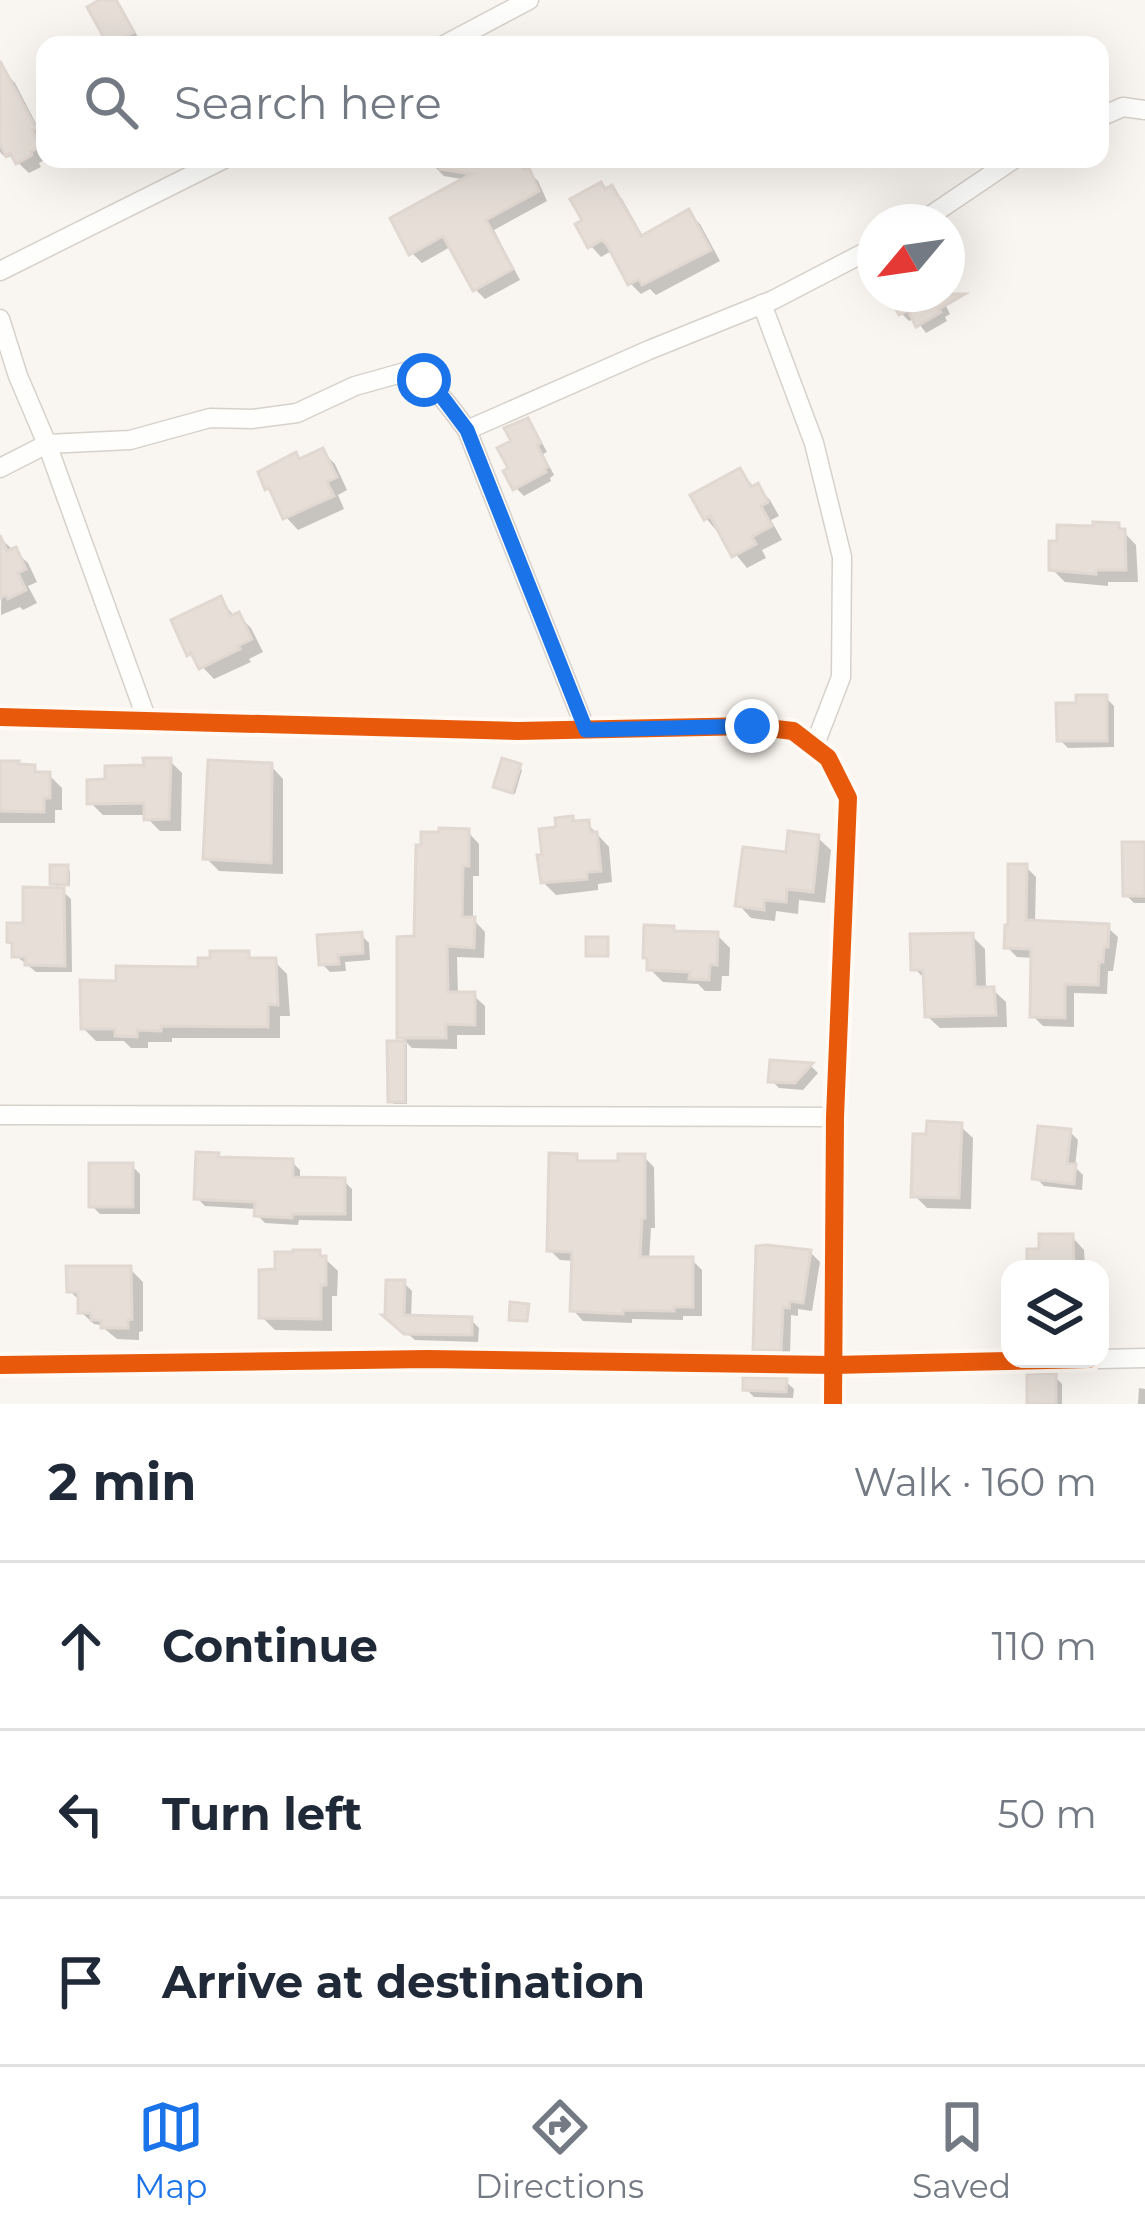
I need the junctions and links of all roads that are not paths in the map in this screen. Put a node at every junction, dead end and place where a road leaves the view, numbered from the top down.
1 (530, 0) edge
2 (461, 36) edge
3 (1145, 110) edge
4 (1109, 112) edge
5 (206, 168) edge
6 (1001, 168) edge
7 (948, 204) edge
8 (857, 256) edge
9 (0, 271) edge
10 (762, 304) junction
11 (0, 319) edge
12 (467, 430) junction
13 (47, 444) junction
14 (0, 468) edge
15 (0, 717) edge
16 (147, 720) junction
17 (586, 730) junction
18 (814, 747) junction
19 (0, 1115) edge
20 (835, 1117) junction
21 (1145, 1358) edge
22 (1109, 1359) edge
23 (1001, 1361) edge
24 (0, 1365) edge
25 (832, 1365) junction
26 (832, 1404) edge

1 - 2 street
3 - 4 street
5 - 9 street
6 - 7 street
8 - 10 street
10 - 12 street
10 - 18 street
11 - 13 street
12 - 13 street
12 - 17 street
13 - 14 street
13 - 16 street
15 - 16 street
16 - 17 street
17 - 18 street
18 - 20 street
19 - 20 street
20 - 25 street
21 - 22 street
23 - 25 street
24 - 25 street
25 - 26 street

